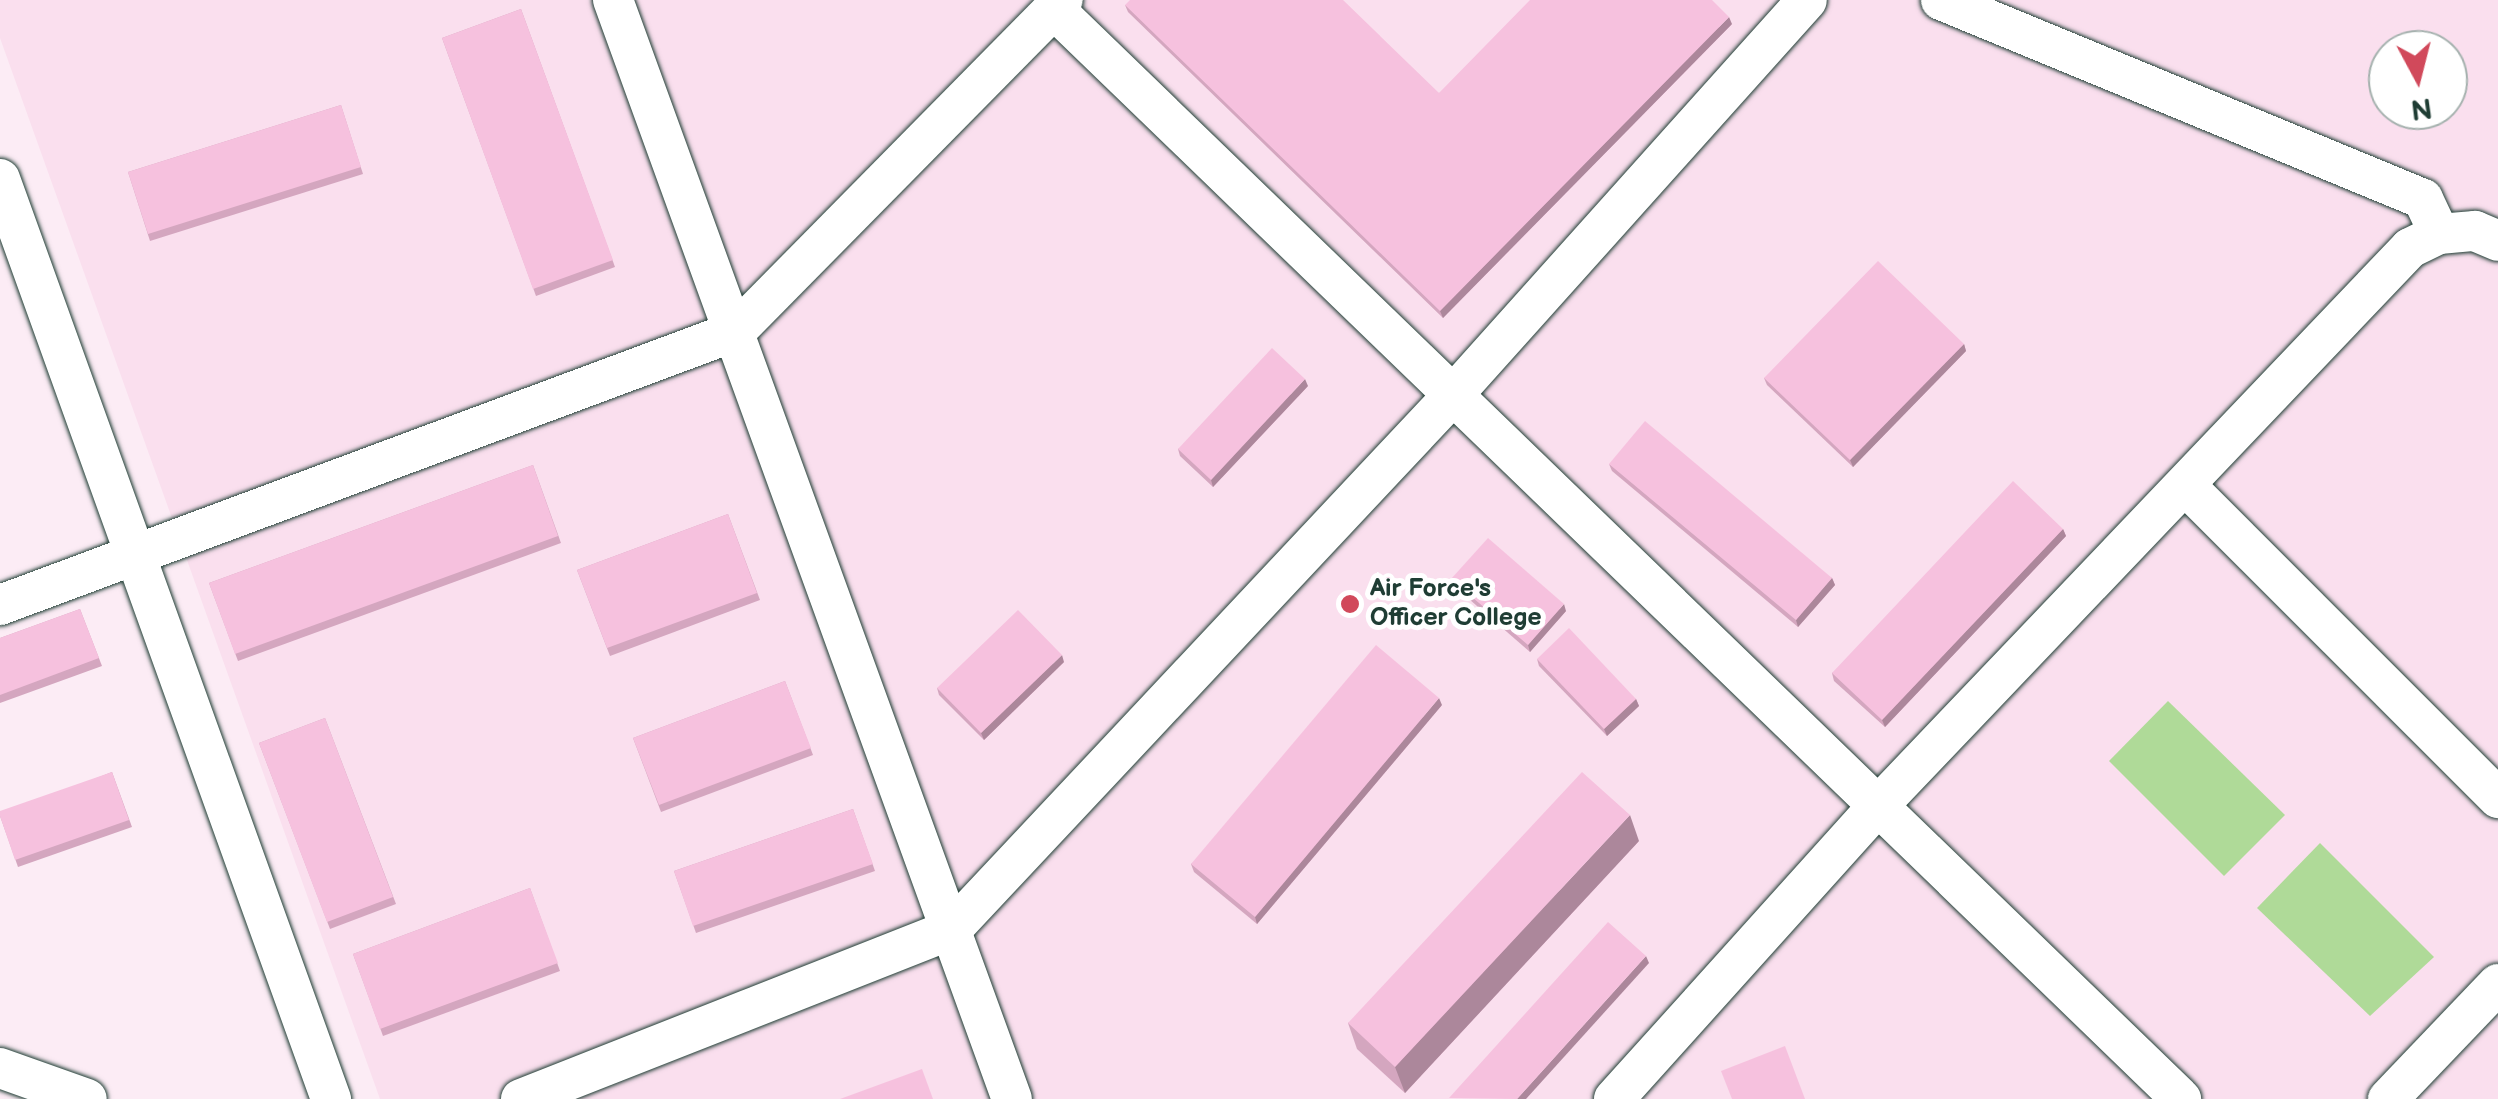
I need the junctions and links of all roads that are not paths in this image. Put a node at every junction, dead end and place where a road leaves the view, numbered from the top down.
1 (613, 0) edge
2 (1806, 0) edge
3 (1941, 0) edge
4 (1058, 4) edge
5 (0, 179) edge
6 (2439, 234) junction
7 (2498, 241) edge
8 (736, 331) junction
9 (1453, 395) junction
10 (2187, 487) junction
11 (134, 556) junction
12 (0, 605) edge
13 (2498, 798) edge
14 (1878, 806) junction
15 (951, 930) junction
16 (2498, 984) edge
17 (0, 1068) edge
18 (1634, 1091) edge
19 (87, 1099) edge
20 (330, 1099) edge
21 (521, 1099) edge
22 (1012, 1099) edge
23 (2182, 1099) edge
24 (2388, 1099) edge

1 - 8 lane
2 - 9 lane
3 - 6 lane
4 - 8 lane
4 - 9 lane
5 - 11 lane
6 - 7 lane
6 - 10 lane
8 - 11 lane
8 - 15 lane
9 - 14 lane
9 - 15 lane
10 - 13 lane
10 - 14 lane
11 - 12 lane
11 - 20 lane
14 - 18 lane
14 - 23 lane
15 - 21 lane
15 - 22 lane
16 - 24 lane
17 - 19 lane

